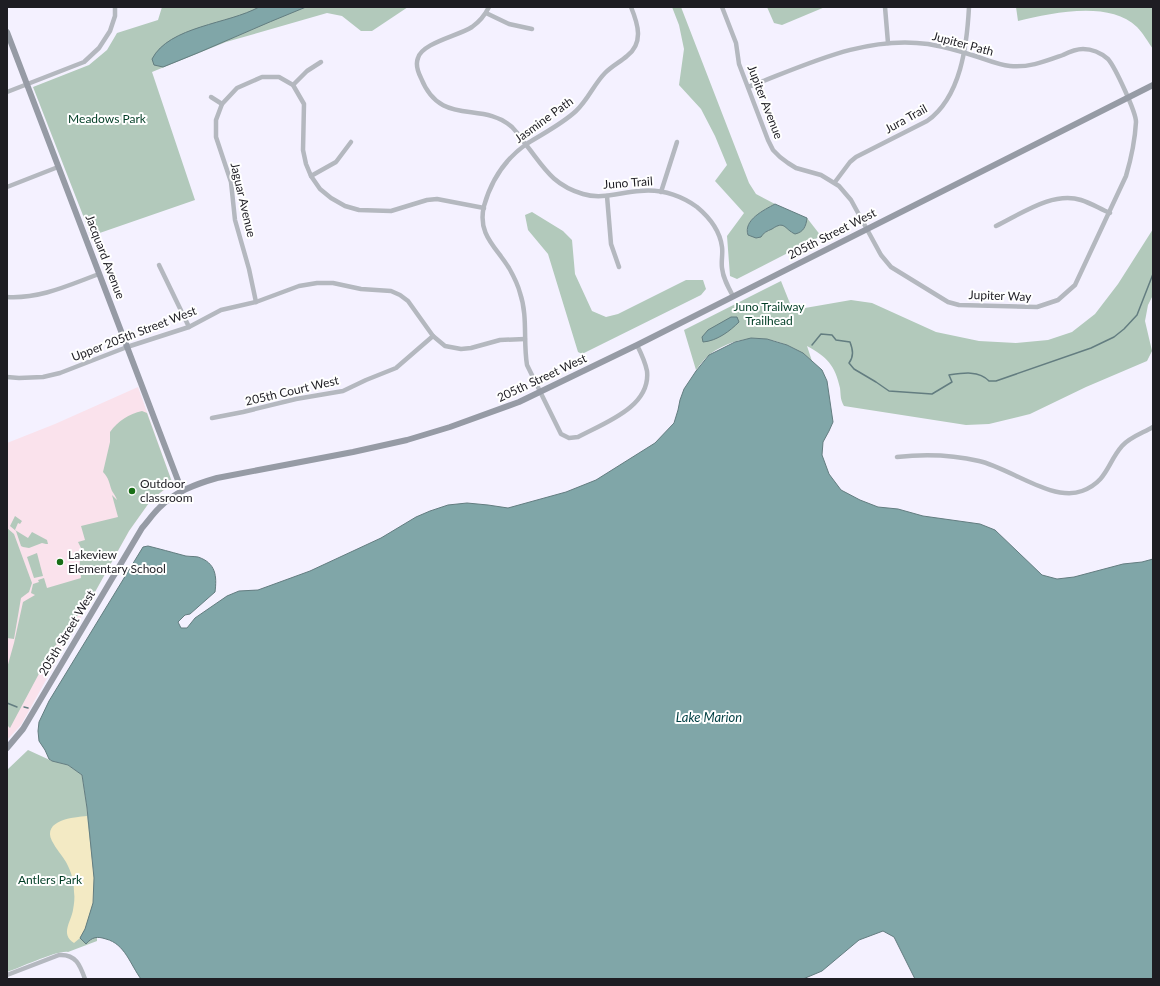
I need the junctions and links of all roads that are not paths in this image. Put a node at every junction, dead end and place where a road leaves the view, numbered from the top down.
1 (115, 7) edge
2 (489, 7) edge
3 (631, 7) edge
4 (722, 7) edge
5 (885, 7) edge
6 (969, 7) edge
7 (486, 13) junction
8 (532, 29) dead end
9 (7, 32) edge
10 (888, 43) junction
11 (964, 52) junction
12 (321, 62) dead end
13 (27, 84) junction
14 (293, 85) junction
15 (1153, 85) edge
16 (748, 87) junction
17 (7, 92) edge
18 (212, 97) dead end
19 (1128, 98) junction
20 (222, 104) junction
21 (351, 142) dead end
22 (677, 142) dead end
23 (526, 144) junction
24 (58, 167) junction
25 (311, 176) junction
26 (835, 182) junction
27 (7, 187) edge
28 (662, 192) junction
29 (607, 196) junction
30 (484, 208) junction
31 (1110, 213) junction
32 (996, 226) dead end
33 (867, 229) junction
34 (160, 265) dead end
35 (618, 267) dead end
36 (99, 274) junction
37 (733, 296) junction
38 (7, 297) edge
39 (256, 302) junction
40 (189, 327) junction
41 (433, 336) junction
42 (526, 339) junction
43 (637, 345) junction
44 (127, 347) junction
45 (7, 377) edge
46 (540, 393) junction
47 (212, 418) dead end
48 (1153, 427) edge
49 (897, 457) dead end
50 (182, 491) junction
51 (7, 748) edge
52 (7, 975) edge
53 (85, 979) edge

1 - 13 street
2 - 7 street
3 - 23 street, Jasmine Path
4 - 16 street, Jupiter Avenue
5 - 10 street
6 - 11 street, Jura Trail
7 - 8 street
7 - 23 street, Juno Trail
9 - 13 street, Jacquard Avenue
10 - 11 street, Jupiter Path
10 - 16 street, Jupiter Path
11 - 19 street, Jupiter Path
11 - 26 street, Jura Trail
12 - 14 street
13 - 17 street
13 - 24 street, Jacquard Avenue
14 - 20 street, Jaguar Avenue
14 - 25 street
15 - 19 street, 205th Street West
16 - 26 street, Jupiter Avenue
18 - 20 street
19 - 31 street, Jupiter Way
19 - 33 street, 205th Street West
20 - 39 street, Jaguar Avenue
21 - 25 street
22 - 28 street
23 - 29 street, Juno Trail
23 - 30 street, Jasmine Path
24 - 27 street
24 - 36 street, Jacquard Avenue
25 - 30 street
26 - 33 street, Jupiter Avenue
28 - 29 street, Juno Trail
28 - 37 street, Juno Trail
29 - 35 street
30 - 42 street, Jasmine Path
31 - 32 street
31 - 33 street, Jupiter Way
33 - 37 street, 205th Street West
34 - 40 street
36 - 38 street
36 - 44 street, Jacquard Avenue
37 - 43 street, 205th Street West
39 - 40 street, Upper 205th Street West
39 - 41 street, Upper 205th Street West
40 - 44 street, Upper 205th Street West
41 - 42 street, Upper 205th Street West
41 - 47 street, 205th Court West
42 - 46 street, Jasmine Path
43 - 46 street, 205th Street West
43 - 46 street, Jasmine Path
44 - 45 street, Upper 205th Street West
44 - 50 street, Jacquard Avenue
46 - 50 street, 205th Street West
48 - 49 street
50 - 51 street, 205th Street West
52 - 53 street

